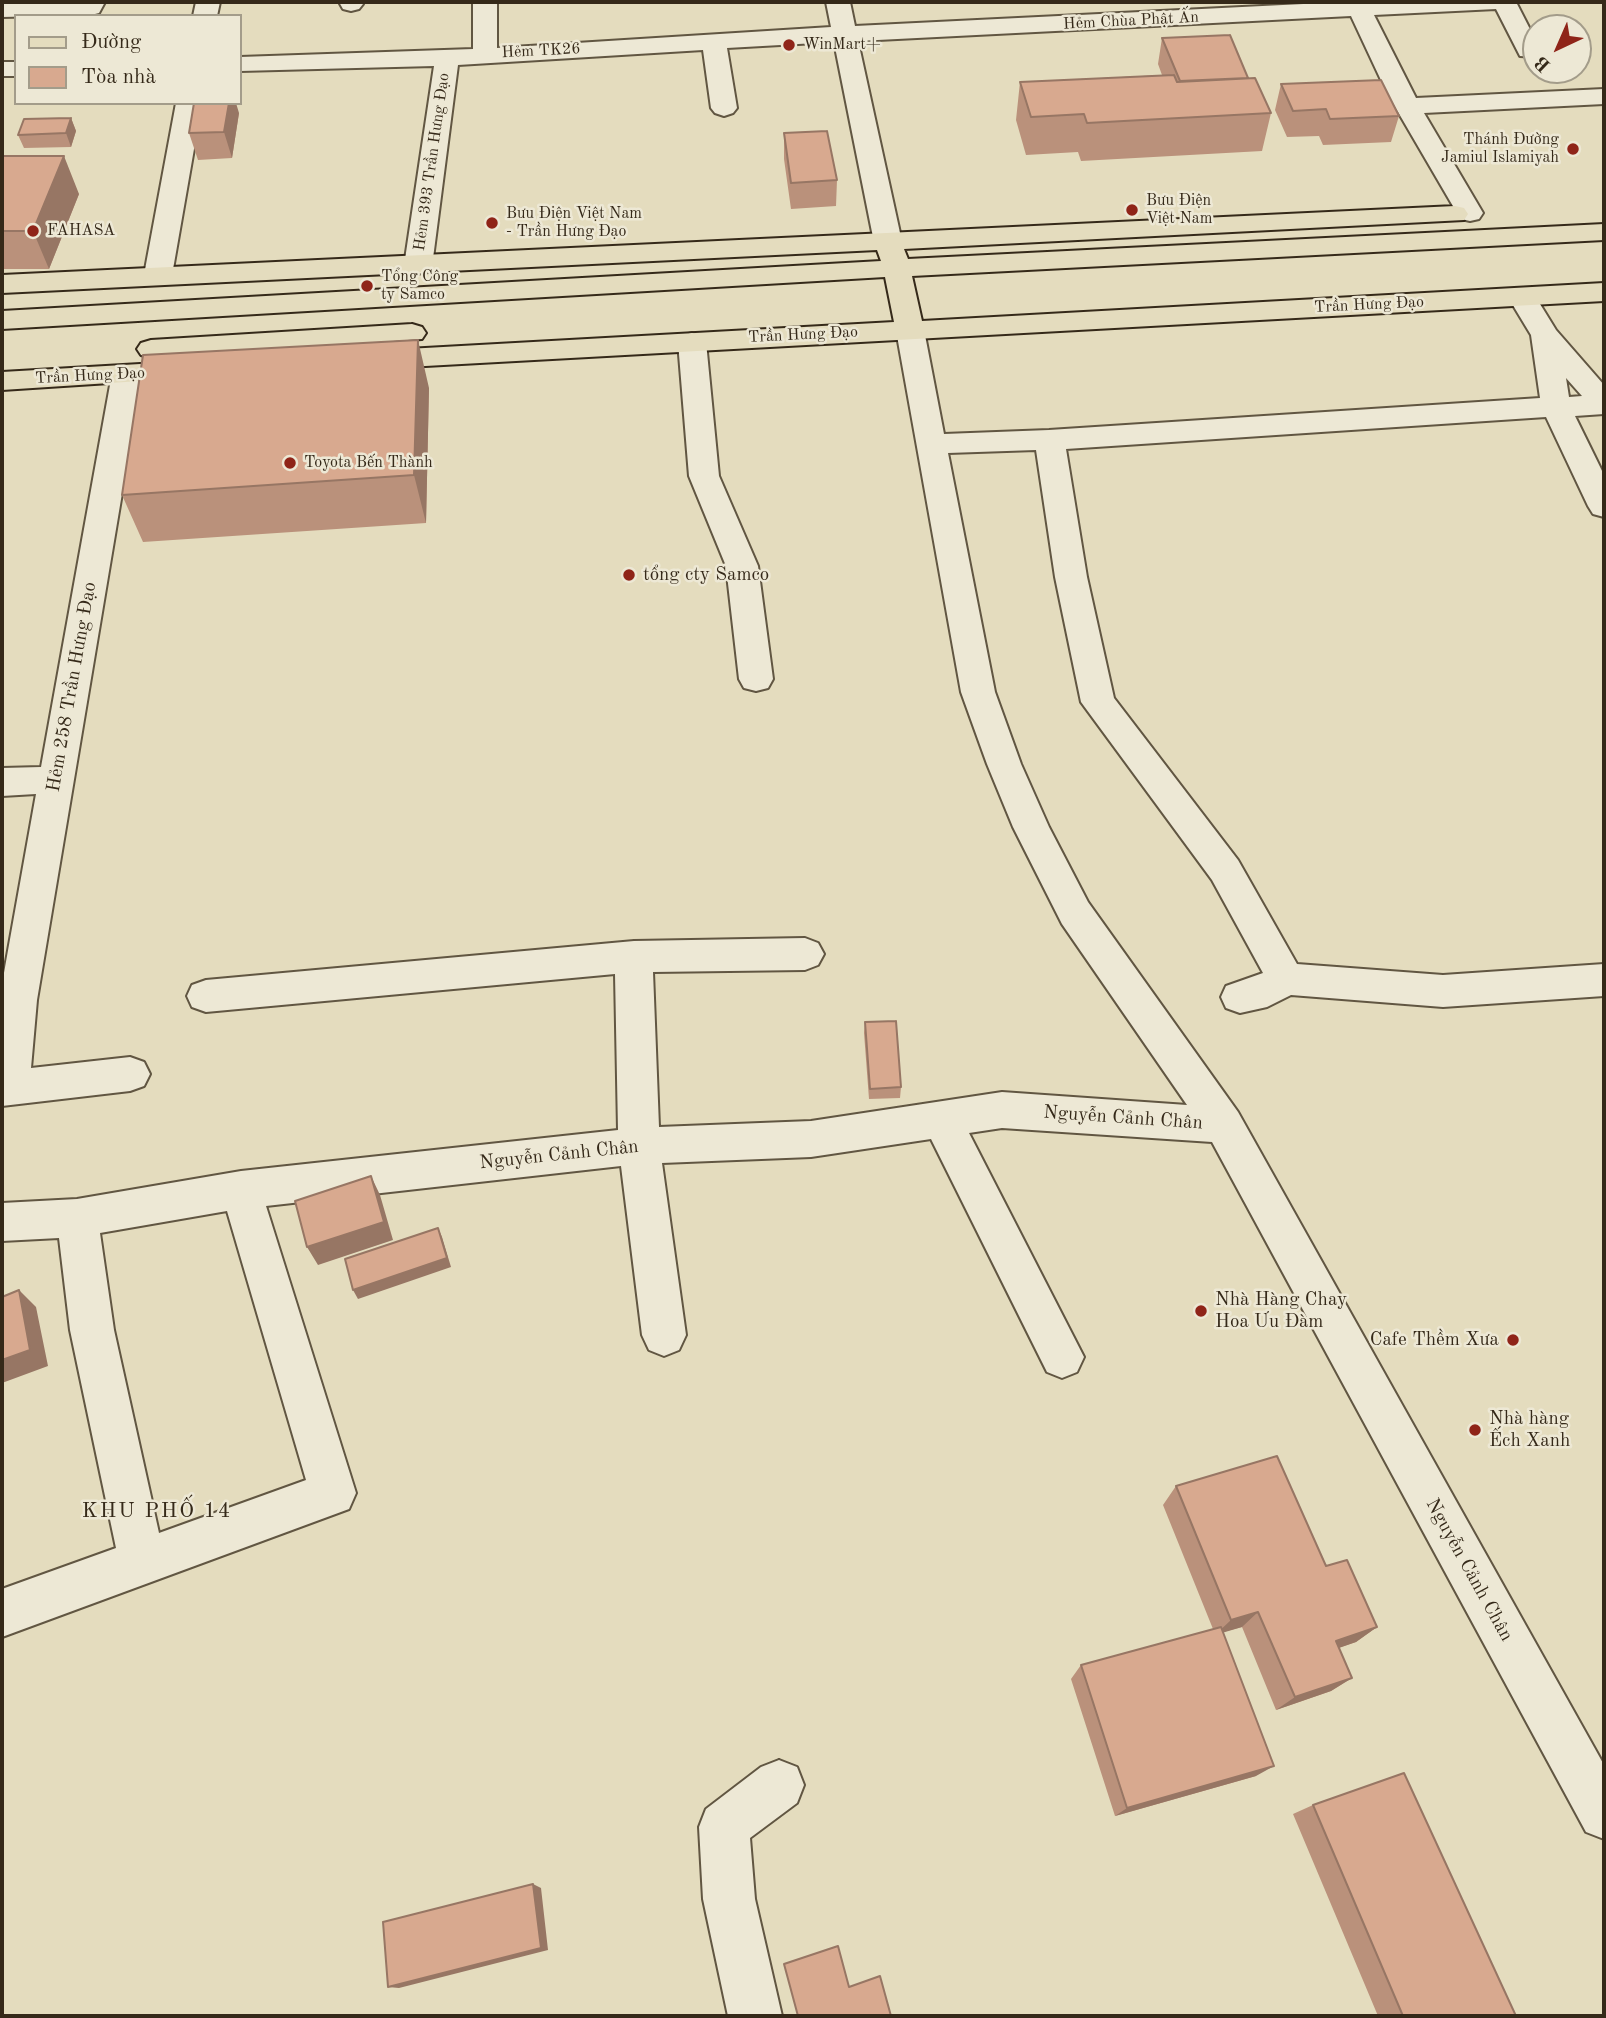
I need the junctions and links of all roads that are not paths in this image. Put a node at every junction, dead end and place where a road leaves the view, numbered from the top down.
1 (93, 2) edge
2 (485, 2) edge
3 (838, 2) edge
4 (1503, 2) edge
5 (1358, 6) edge
6 (2, 10) edge
7 (843, 34) junction
8 (1522, 38) edge
9 (714, 42) junction
10 (485, 54) junction
11 (447, 58) junction
12 (242, 64) edge
13 (1374, 94) edge
14 (1604, 97) edge
15 (1404, 100) junction
16 (189, 105) edge
17 (724, 108) dead end
18 (1484, 212) junction
19 (1359, 218) junction
20 (1126, 229) junction
21 (1604, 232) edge
22 (1486, 239) junction
23 (888, 242) junction
24 (1374, 245) junction
25 (1138, 257) junction
26 (418, 266) junction
27 (897, 268) junction
28 (1604, 268) edge
29 (239, 272) junction
30 (158, 275) junction
31 (1510, 277) junction
32 (2, 284) edge
33 (1604, 292) edge
34 (870, 306) dead end
35 (233, 308) junction
36 (820, 309) dead end
37 (150, 312) junction
38 (908, 317) junction
39 (2, 320) edge
40 (690, 329) junction
41 (1545, 335) junction
42 (2, 356) edge
43 (128, 362) junction
44 (53, 366) junction
45 (2, 381) edge
46 (1604, 404) edge
47 (1556, 408) junction
48 (1049, 440) junction
49 (931, 444) junction
50 (1603, 501) edge
51 (756, 679) dead end
52 (55, 780) junction
53 (2, 782) edge
54 (805, 954) dead end
55 (634, 957) junction
56 (1286, 979) junction
57 (1604, 980) edge
58 (206, 996) dead end
59 (1240, 997) dead end
60 (10, 1001) edge
61 (130, 1074) dead end
62 (6, 1088) edge
63 (941, 1118) junction
64 (1224, 1125) junction
65 (639, 1146) junction
66 (241, 1190) junction
67 (76, 1218) junction
68 (2, 1222) edge
69 (664, 1335) dead end
70 (1062, 1357) dead end
71 (142, 1563) junction
72 (2, 1613) edge
73 (779, 1785) dead end
74 (1604, 1814) edge
75 (755, 2016) edge

1 - 6 street
2 - 10 street
3 - 7 street
4 - 5 street, Hẻm Chùa Phật Ấn
4 - 8 street
5 - 7 street, Hẻm Chùa Phật Ấn
5 - 15 street
7 - 9 street, Hẻm TK26
7 - 23 street
9 - 10 street, Hẻm TK26
9 - 17 street
10 - 11 street, Hẻm TK26
11 - 12 street, Hẻm TK26
11 - 26 street, Hẻm 393 Trần Hưng Ðạo
13 - 15 street
14 - 15 street
15 - 18 street
16 - 30 street
18 - 19 main road
18 - 22 main road
19 - 20 main road
19 - 24 main road
20 - 23 main road
20 - 25 main road
21 - 22 main road
22 - 24 main road
22 - 31 main road
23 - 26 main road
23 - 27 main road
24 - 25 main road
25 - 27 main road
26 - 29 main road
27 - 35 main road
27 - 38 main road
28 - 31 main road, Trần Hưng Đạo
29 - 30 main road
29 - 35 main road
30 - 32 main road
30 - 37 main road
31 - 33 main road, Trần Hưng Đạo
31 - 38 main road, Trần Hưng Đạo
31 - 41 street
34 - 38 main road, Trần Hưng Đạo
35 - 37 main road
36 - 40 main road, Trần Hưng Đạo
37 - 39 main road
38 - 40 main road, Trần Hưng Đạo
38 - 49 street
40 - 43 main road, Trần Hưng Đạo
40 - 51 street
41 - 46 street
41 - 47 street
42 - 44 main road, Trần Hưng Đạo
43 - 44 main road, Trần Hưng Đạo
43 - 52 street, Hẻm 258 Trần Hưng Đạo
44 - 45 main road, Trần Hưng Đạo
46 - 47 street
47 - 48 street
47 - 50 street
48 - 49 street
48 - 56 street
49 - 64 street
52 - 53 street
52 - 60 street, Hẻm 258 Trần Hưng Đạo
54 - 55 street
55 - 58 street
55 - 65 street
56 - 57 street
56 - 59 street
60 - 62 street, Hẻm 258 Trần Hưng Đạo
61 - 62 street, Hẻm 258 Trần Hưng Đạo
63 - 64 street, Nguyễn Cảnh Chân
63 - 65 street, Nguyễn Cảnh Chân
63 - 70 street
64 - 74 street, Nguyễn Cảnh Chân
65 - 66 street, Nguyễn Cảnh Chân
65 - 69 street
66 - 67 street, Nguyễn Cảnh Chân
66 - 71 street
67 - 68 street, Nguyễn Cảnh Chân
67 - 71 street
71 - 72 street
73 - 75 street

